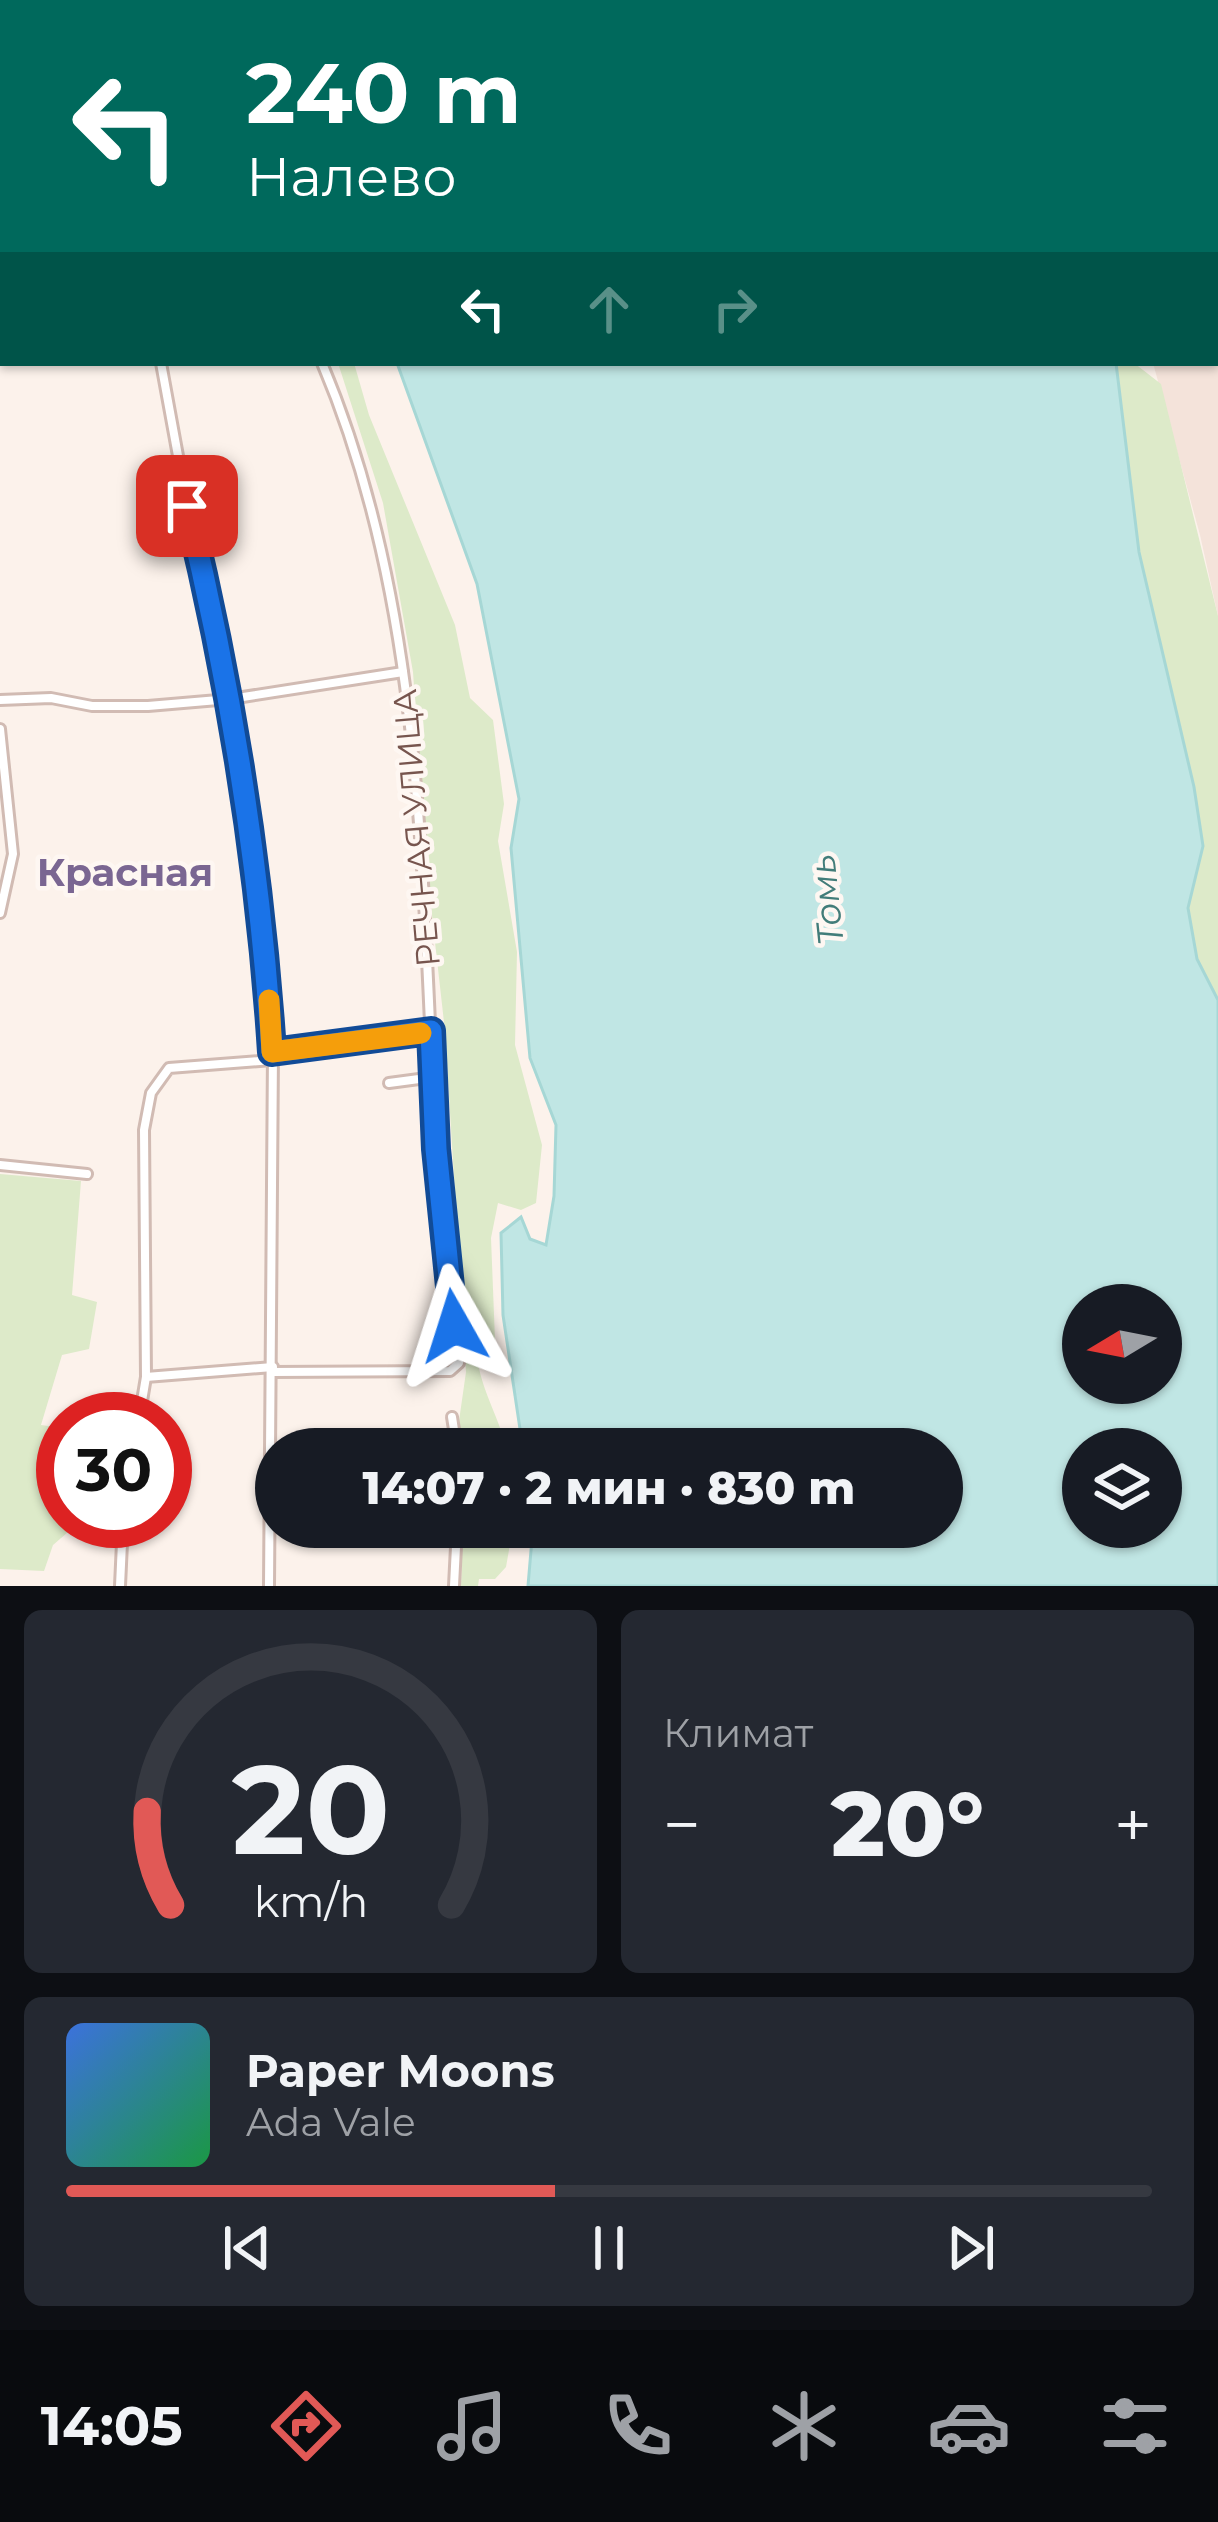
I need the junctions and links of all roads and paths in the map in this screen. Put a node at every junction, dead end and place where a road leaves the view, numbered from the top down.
1 (161, 366) edge
2 (323, 366) edge
3 (403, 671) junction
4 (230, 699) junction
5 (0, 700) edge
6 (0, 730) edge
7 (0, 914) edge
8 (431, 1031) junction
9 (272, 1056) junction
10 (434, 1077) junction
11 (389, 1083) dead end
12 (0, 1165) edge
13 (87, 1174) dead end
14 (273, 1370) junction
15 (146, 1378) junction
16 (144, 1392) edge
17 (452, 1418) dead end
18 (454, 1428) edge
19 (122, 1548) edge
20 (456, 1548) edge
21 (120, 1586) edge
22 (269, 1586) edge
23 (454, 1586) edge

1 - 4 street
2 - 3 street, РЕЧНАЯ УЛИЦА
3 - 4 street
3 - 8 street, РЕЧНАЯ УЛИЦА
4 - 5 street
4 - 9 street
6 - 7 street
8 - 9 street
8 - 10 street, РЕЧНАЯ УЛИЦА
9 - 14 street
9 - 15 street
10 - 11 street
10 - 14 street, РЕЧНАЯ УЛИЦА
12 - 13 street
14 - 15 street
14 - 22 street
15 - 16 street
17 - 18 street
19 - 21 street
20 - 23 street

